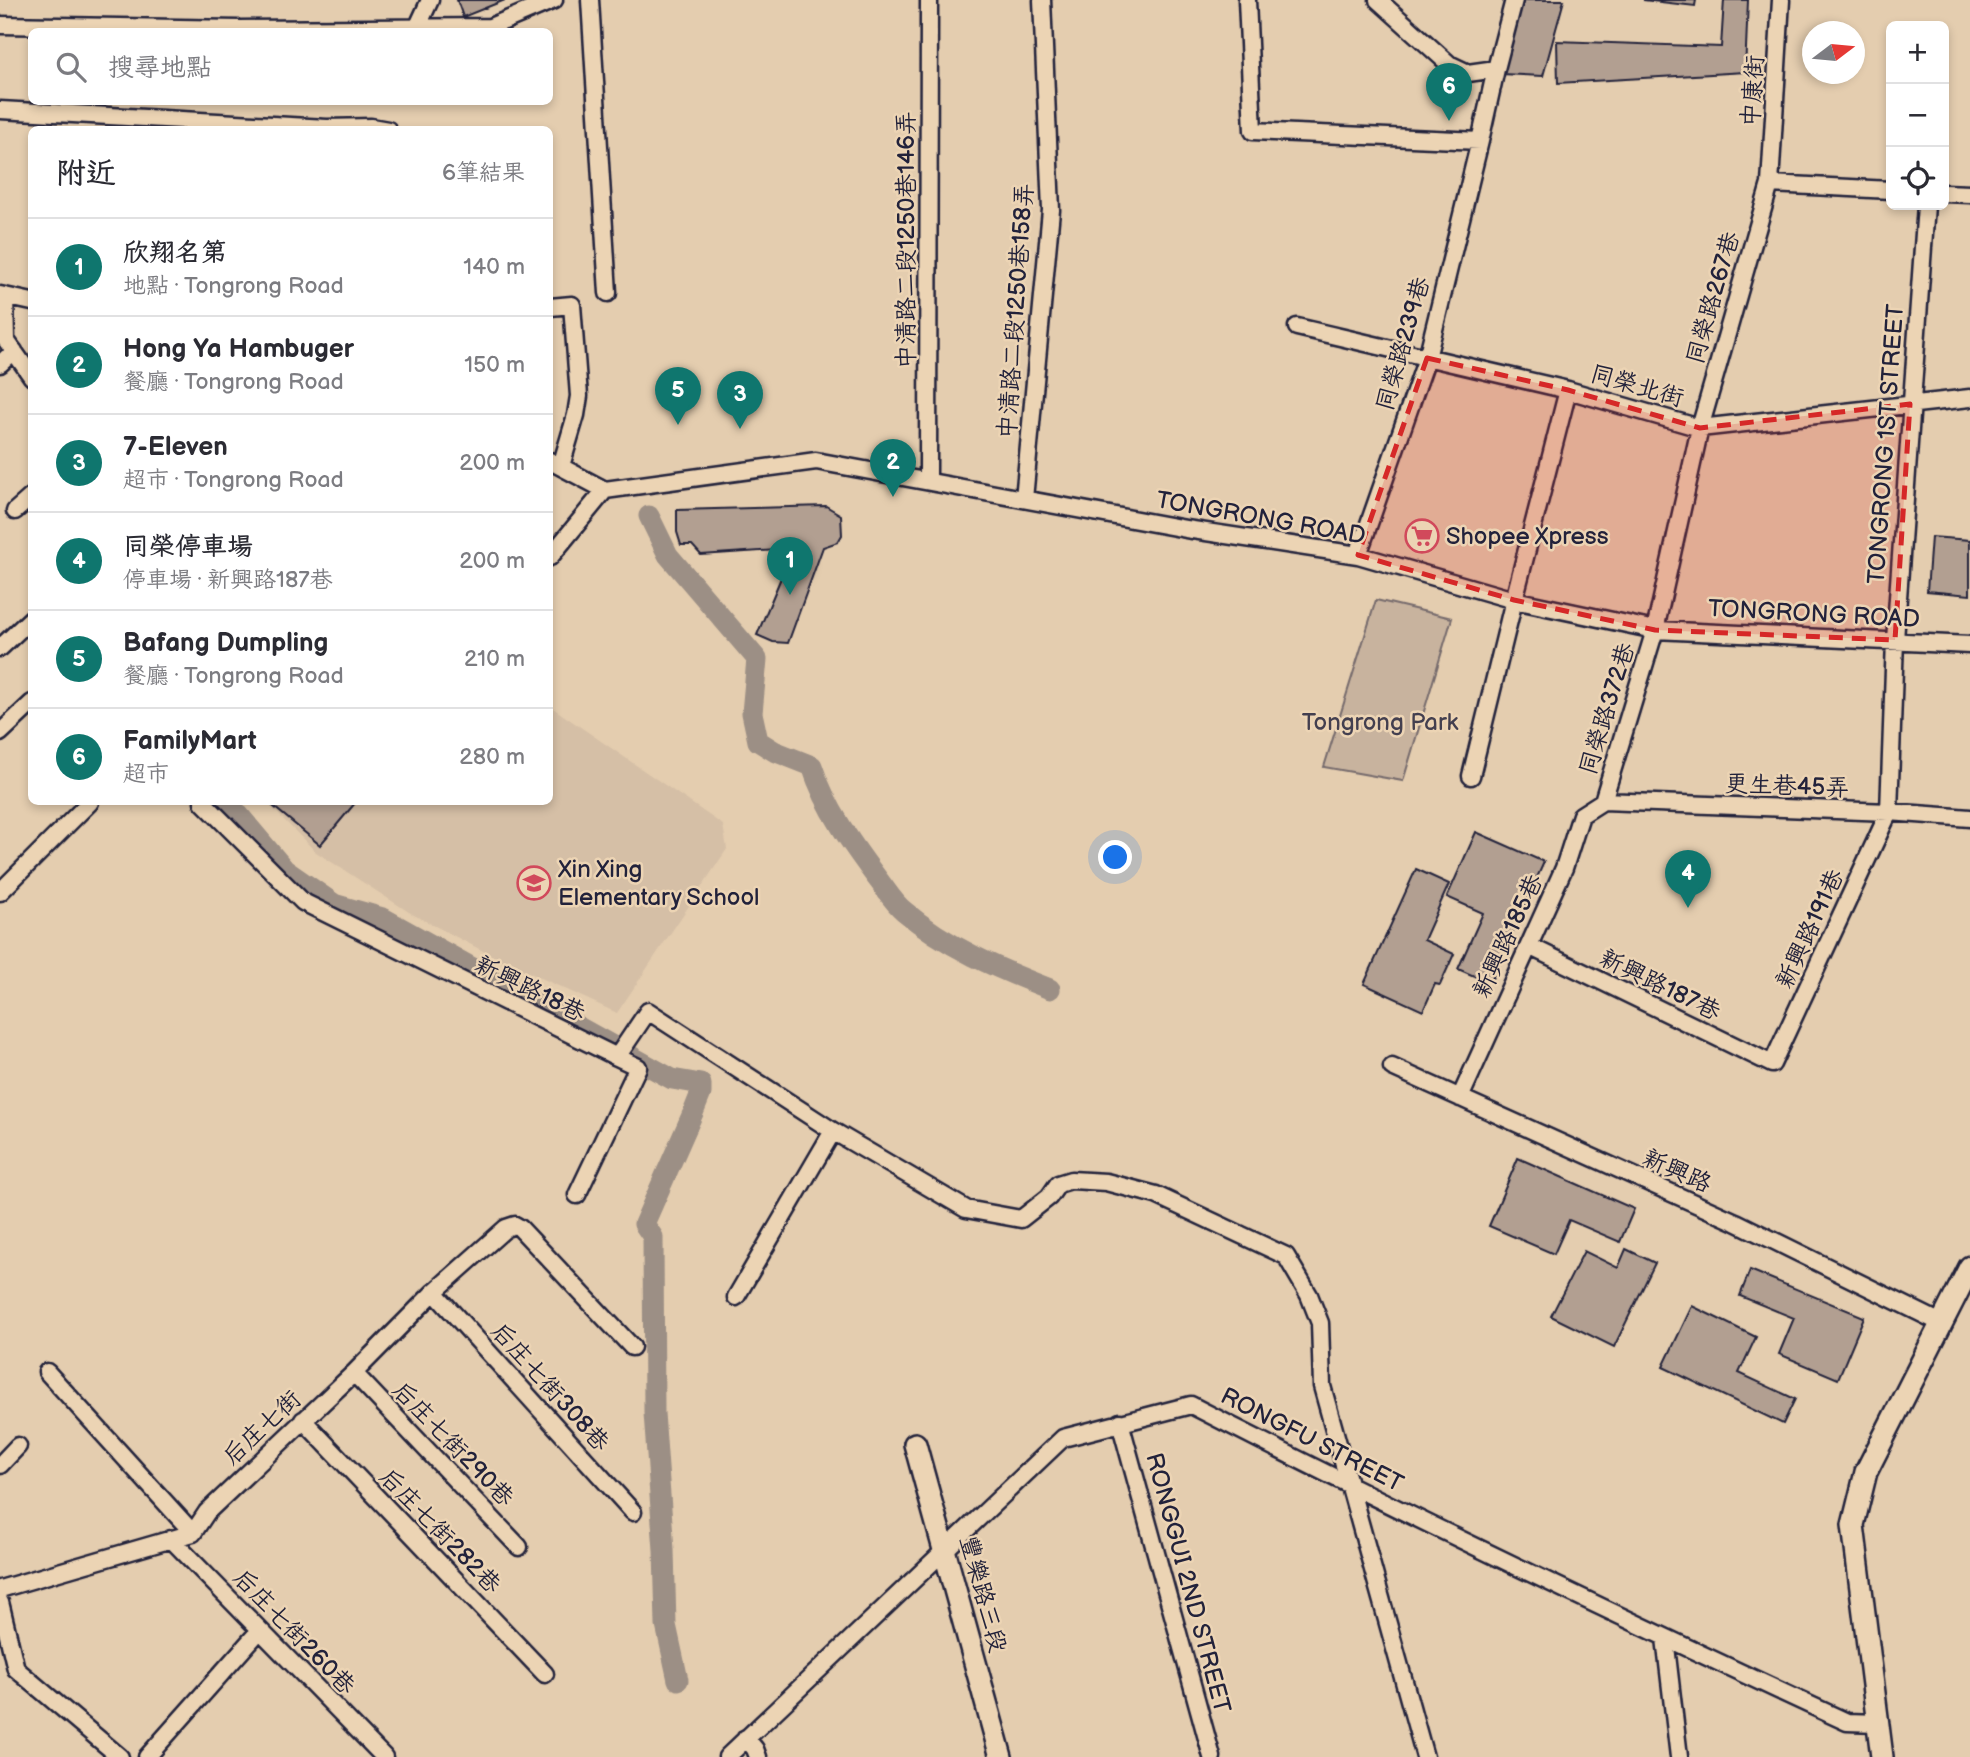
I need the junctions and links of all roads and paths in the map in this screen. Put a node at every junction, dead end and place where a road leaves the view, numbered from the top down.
1 (430, 0) edge
2 (554, 0) edge
3 (590, 0) edge
4 (929, 0) edge
5 (1042, 0) edge
6 (1247, 0) edge
7 (1378, 0) edge
8 (1514, 0) edge
9 (1782, 0) edge
10 (0, 25) edge
11 (179, 28) edge
12 (417, 28) joint
13 (1496, 69) junction
14 (0, 110) edge
15 (79, 122) edge
16 (189, 125) edge
17 (235, 126) edge
18 (1480, 141) junction
19 (1770, 184) junction
20 (1886, 190) edge
21 (1949, 193) edge
22 (1970, 194) edge
23 (1926, 210) edge
24 (608, 293) dead end
25 (2, 296) edge
26 (28, 301) edge
27 (553, 307) edge
28 (1297, 327) dead end
29 (14, 351) junction
30 (1427, 358) junction
31 (0, 363) edge
32 (28, 371) edge
33 (1569, 390) junction
34 (1970, 398) edge
35 (1910, 404) junction
36 (1700, 428) junction
37 (555, 463) edge
38 (928, 481) junction
39 (605, 490) junction
40 (28, 499) edge
41 (1024, 499) junction
42 (15, 510) dead end
43 (553, 553) edge
44 (1357, 555) junction
45 (1514, 600) junction
46 (28, 622) edge
47 (1655, 630) junction
48 (1895, 640) junction
49 (1970, 645) edge
50 (0, 648) edge
51 (28, 707) edge
52 (0, 733) edge
53 (1471, 776) dead end
54 (1603, 801) junction
55 (87, 805) edge
56 (206, 805) edge
57 (1889, 812) junction
58 (1970, 818) edge
59 (0, 892) edge
60 (1529, 946) junction
61 (617, 1057) junction
62 (1772, 1064) joint
63 (1392, 1067) dead end
64 (1460, 1098) junction
65 (833, 1131) junction
66 (577, 1195) dead end
67 (1970, 1267) edge
68 (434, 1292) junction
69 (736, 1297) dead end
70 (1941, 1323) junction
71 (632, 1347) dead end
72 (47, 1372) dead end
73 (354, 1373) junction
74 (303, 1420) junction
75 (1120, 1422) junction
76 (915, 1444) dead end
77 (19, 1446) dead end
78 (0, 1465) edge
79 (1351, 1487) junction
80 (633, 1512) dead end
81 (193, 1533) junction
82 (171, 1539) junction
83 (519, 1547) dead end
84 (945, 1550) junction
85 (0, 1589) edge
86 (0, 1602) edge
87 (260, 1630) junction
88 (1665, 1638) junction
89 (545, 1674) dead end
90 (1877, 1723) junction
91 (746, 1738) junction
92 (120, 1757) edge
93 (147, 1757) edge
94 (384, 1757) edge
95 (727, 1757) edge
96 (758, 1757) edge
97 (1001, 1757) edge
98 (1212, 1757) edge
99 (1424, 1757) edge
100 (1679, 1757) edge
101 (1882, 1757) edge

1 - 12 street
2 - 12 street
3 - 24 street
4 - 38 street, 中清路二段1250巷146弄
5 - 41 street, 中清路二段1250巷158弄
6 - 18 street
7 - 13 street
8 - 13 street, 同榮路239巷
9 - 19 street, 中康街
10 - 11 street
13 - 18 street, 同榮路239巷
14 - 15 street
15 - 16 street
16 - 17 street
18 - 30 street, 同榮路239巷
19 - 20 street
19 - 36 street, 同榮路267巷
21 - 22 street
23 - 35 street, TONGRONG 1ST STREET
25 - 26 street
25 - 29 street
27 - 37 street
28 - 30 street, 同榮北街
29 - 31 street
29 - 32 street
30 - 33 street, 同榮北街
30 - 44 street, 同榮路239巷
33 - 36 street, 同榮北街
33 - 45 street
34 - 35 street, 同榮北街
35 - 36 street, 同榮北街
35 - 48 street, TONGRONG 1ST STREET
36 - 47 street, 同榮路267巷
37 - 39 street
38 - 39 street, TONGRONG ROAD
38 - 41 street, TONGRONG ROAD
39 - 43 street
40 - 42 street
41 - 44 street, TONGRONG ROAD
44 - 45 street, TONGRONG ROAD
45 - 47 street, TONGRONG ROAD
45 - 53 street
46 - 50 street
47 - 48 street, TONGRONG ROAD
47 - 54 street, 同榮路372巷
48 - 49 street, TONGRONG ROAD
48 - 57 street, TONGRONG 1ST STREET
51 - 52 street
54 - 57 street, 更生巷45弄
54 - 60 street, 新興路185巷
55 - 59 street
56 - 61 street, 新興路18巷
57 - 58 street, 更生巷45弄
57 - 62 street, 新興路191巷
60 - 62 street, 新興路187巷
60 - 64 street, 新興路185巷
61 - 65 street
61 - 66 street
63 - 64 street, 新興路
64 - 70 street, 新興路
65 - 69 street
65 - 79 street
67 - 70 street
68 - 71 street, 后庄七街
68 - 73 street, 后庄七街
68 - 80 street, 后庄七街308巷
70 - 90 street
72 - 81 street
73 - 74 street, 后庄七街
73 - 83 street, 后庄七街290巷
74 - 81 street, 后庄七街
74 - 89 street, 后庄七街282巷
75 - 79 street, RONGFU STREET
75 - 84 street, RONGFU STREET
75 - 98 street, RONGGUI 2ND STREET
76 - 84 street, 豐樂路三段
77 - 78 street
79 - 88 street, RONGFU STREET
79 - 99 street
81 - 82 street
82 - 85 street
82 - 87 street, 后庄七街260巷
84 - 91 street, RONGFU STREET
84 - 97 street, 豐樂路三段
86 - 92 street
87 - 93 street
87 - 94 street, 后庄七街260巷
88 - 90 street, RONGFU STREET
88 - 100 street
90 - 101 street
91 - 95 street, RONGFU STREET
91 - 96 street

